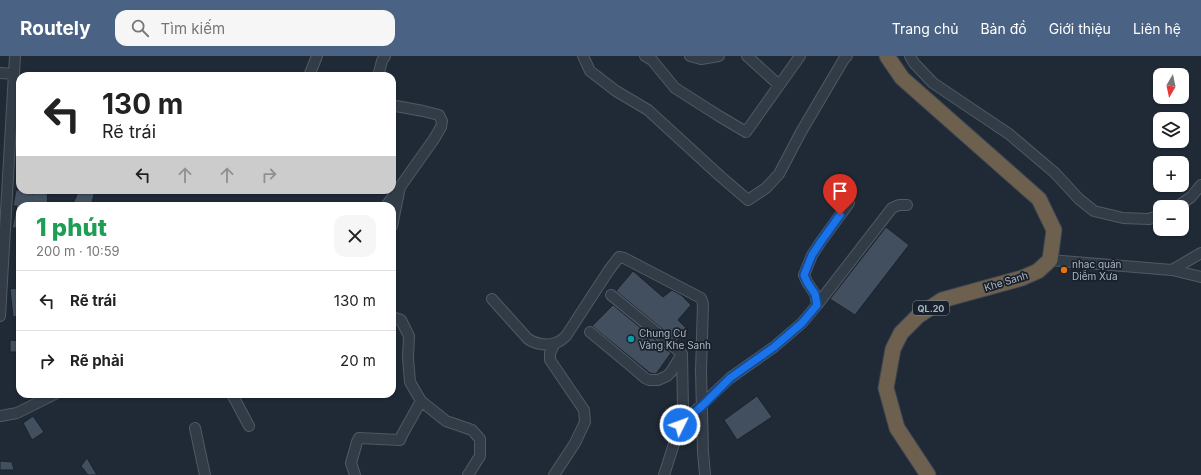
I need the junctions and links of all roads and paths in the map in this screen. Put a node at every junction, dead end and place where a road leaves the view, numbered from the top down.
1 (15, 56) edge
2 (317, 56) edge
3 (386, 56) edge
4 (583, 56) edge
5 (645, 56) edge
6 (690, 56) edge
7 (719, 56) edge
8 (747, 56) edge
9 (800, 56) edge
10 (847, 56) edge
11 (888, 56) edge
12 (910, 56) edge
13 (310, 72) edge
14 (379, 72) edge
15 (0, 73) edge
16 (14, 74) junction
17 (779, 86) junction
18 (396, 106) edge
19 (1201, 185) edge
20 (400, 187) junction
21 (396, 192) edge
22 (1187, 200) edge
23 (849, 203) dead end
24 (907, 205) dead end
25 (396, 206) edge
26 (3, 208) edge
27 (1153, 217) edge
28 (1201, 253) edge
29 (1050, 260) junction
30 (1172, 270) junction
31 (1201, 277) edge
32 (611, 295) dead end
33 (492, 299) dead end
34 (817, 305) junction
35 (0, 316) edge
36 (396, 318) edge
37 (590, 332) dead end
38 (555, 343) junction
39 (682, 354) junction
40 (47, 398) edge
41 (234, 398) edge
42 (421, 401) junction
43 (702, 406) junction
44 (0, 416) edge
45 (680, 425) junction
46 (249, 426) dead end
47 (195, 428) dead end
48 (205, 475) edge
49 (355, 475) edge
50 (468, 475) edge
51 (554, 475) edge
52 (664, 475) edge
53 (705, 475) edge
54 (928, 475) edge

1 - 16 street
2 - 13 street
3 - 14 street
4 - 10 street
5 - 17 street
6 - 7 street
8 - 17 street
9 - 17 street
11 - 29 highway
12 - 27 street
15 - 16 street
16 - 26 street
18 - 20 street
19 - 22 street
20 - 21 street
20 - 25 street
23 - 34 street
24 - 34 street
26 - 35 street
28 - 30 street
29 - 30 street
29 - 54 highway, Khe Sanh / QL.20
30 - 31 street
32 - 39 street
33 - 38 street
34 - 43 street
36 - 42 street
37 - 39 street
38 - 43 street
38 - 51 street
39 - 45 street
40 - 44 street
41 - 46 street
42 - 49 street
42 - 50 street
43 - 45 street
43 - 53 street
45 - 52 street
47 - 48 street

